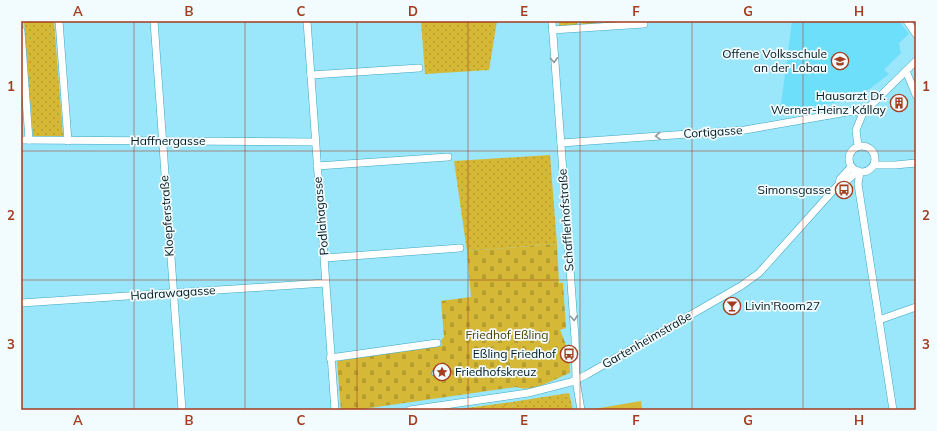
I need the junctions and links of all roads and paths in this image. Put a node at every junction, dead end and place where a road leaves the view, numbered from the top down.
1 (59, 21) edge
2 (154, 21) edge
3 (307, 21) edge
4 (552, 21) edge
5 (907, 21) edge
6 (644, 24) dead end
7 (552, 30) junction
8 (21, 31) edge
9 (916, 34) edge
10 (916, 61) edge
11 (419, 68) dead end
12 (906, 71) junction
13 (311, 75) junction
14 (916, 96) edge
15 (863, 113) junction
16 (21, 140) edge
17 (29, 140) junction
18 (162, 140) junction
19 (68, 141) junction
20 (314, 142) junction
21 (561, 143) junction
22 (858, 146) junction
23 (448, 157) dead end
24 (916, 163) edge
25 (874, 165) junction
26 (316, 166) junction
27 (851, 167) junction
28 (859, 172) junction
29 (839, 184) junction
30 (460, 248) dead end
31 (325, 258) junction
32 (325, 283) junction
33 (173, 293) junction
34 (21, 303) edge
35 (916, 307) edge
36 (879, 320) junction
37 (437, 343) dead end
38 (330, 358) junction
39 (448, 371) dead end
40 (435, 373) dead end
41 (576, 380) junction
42 (426, 409) edge
43 (182, 410) edge
44 (335, 410) edge
45 (410, 410) edge
46 (581, 410) edge
47 (893, 410) edge

1 - 19 street
2 - 18 street, Kloepferstraße
3 - 13 street, Podlahagasse
4 - 7 street, Schafflerhofstraße
5 - 9 street
6 - 7 street
7 -> 21 street, Schafflerhofstraße
8 - 17 street
10 - 12 street
11 - 13 street
12 - 14 street
12 - 15 street
13 - 20 street, Podlahagasse
15 -> 21 street, Cortigasse
15 - 22 street
16 - 17 street, Haffnergasse
17 - 19 street, Haffnergasse
18 - 19 street, Haffnergasse
18 - 20 street, Haffnergasse
18 - 33 street, Kloepferstraße
20 - 26 street, Podlahagasse
21 -> 41 street, Schafflerhofstraße
22 - 25 street
22 - 27 street, Gartenheimstraße
23 - 26 street
24 - 25 street
25 - 28 street, Gartenheimstraße
26 - 31 street, Podlahagasse
27 - 28 street
27 - 29 street, Gartenheimstraße
28 - 29 street, Gartenheimstraße
28 - 36 street
29 - 41 street, Gartenheimstraße
30 - 31 street
31 - 32 street, Podlahagasse
32 - 33 street, Hadrawagasse
32 - 38 street, Podlahagasse
33 - 34 street, Hadrawagasse
33 - 43 street, Kloepferstraße
35 - 36 street
36 - 47 street
37 - 38 street
38 - 44 street, Podlahagasse
39 - 40 street
41 - 42 street, Gartenheimstraße
41 - 46 street, Schafflerhofstraße
42 - 45 street, Gartenheimstraße

